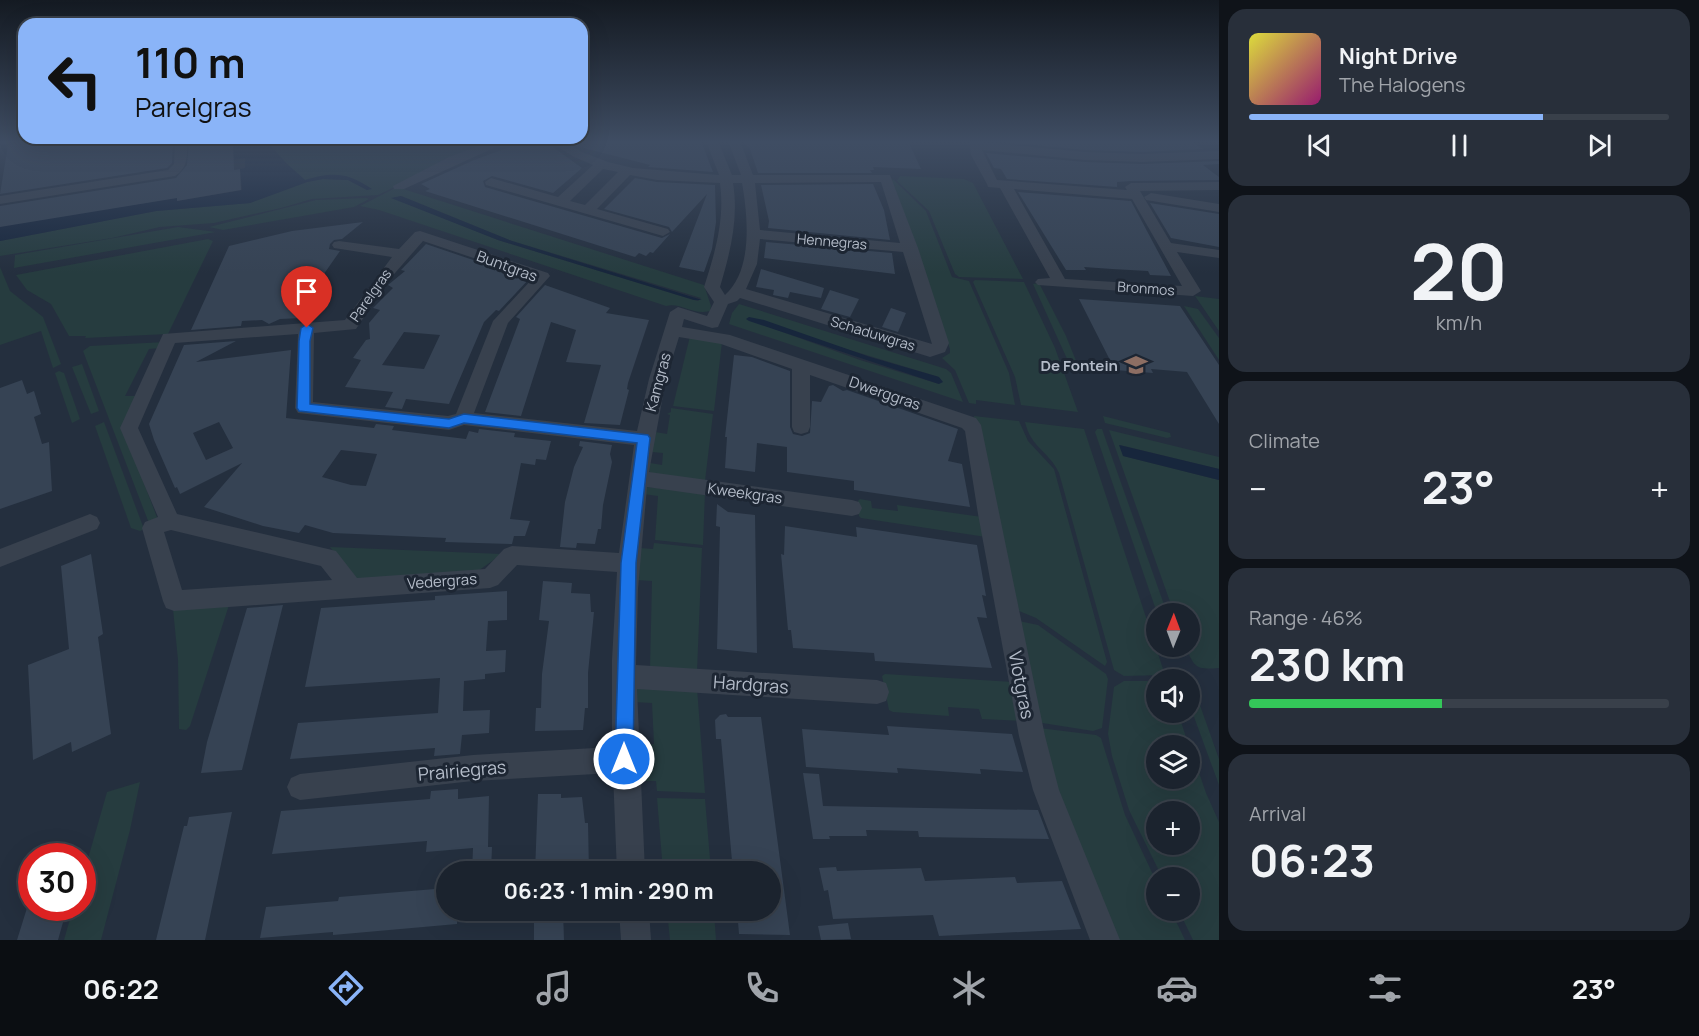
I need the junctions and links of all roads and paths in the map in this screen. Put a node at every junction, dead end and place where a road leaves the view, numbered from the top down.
1 (99, 185) edge
2 (501, 185) edge
3 (579, 185) edge
4 (613, 185) edge
5 (728, 185) edge
6 (749, 185) edge
7 (888, 185) edge
8 (1000, 185) edge
9 (1010, 185) edge
10 (1219, 186) edge
11 (1136, 195) junction
12 (0, 200) edge
13 (561, 202) junction
14 (1219, 208) edge
15 (588, 210) junction
16 (663, 232) dead end
17 (753, 234) junction
18 (420, 235) joint
19 (339, 245) dead end
20 (1166, 246) junction
21 (911, 248) junction
22 (400, 254) junction
23 (1219, 254) edge
24 (1043, 282) dead end
25 (1060, 283) junction
26 (730, 296) junction
27 (307, 328) junction
28 (671, 330) junction
29 (801, 364) junction
30 (464, 418) junction
31 (969, 423) joint
32 (801, 427) dead end
33 (644, 438) junction
34 (639, 478) junction
35 (852, 508) dead end
36 (170, 521) junction
37 (90, 523) dead end
38 (0, 558) edge
39 (628, 563) junction
40 (352, 588) junction
41 (625, 676) junction
42 (877, 692) dead end
43 (624, 759) junction
44 (300, 787) dead end
45 (630, 861) edge
46 (634, 921) edge
47 (636, 940) edge
48 (1105, 940) edge

1 - 12 street
2 - 13 street
3 - 13 street
4 - 15 street
5 - 26 street
6 - 17 street
7 - 21 street, Schaduwgras
8 - 25 street
9 - 11 street
10 - 11 street
11 - 14 street
11 - 20 street, Bronmos
13 - 15 street
15 - 16 street
17 - 21 street, Hennegras
17 - 26 street
18 - 22 street, Parelgras
18 - 30 street, Buntgras
19 - 22 street
20 - 23 street
20 - 25 street, Bronmos
21 - 26 street, Schaduwgras
22 - 27 street, Parelgras
24 - 25 street, Bronmos
26 - 28 street
27 - 30 street
27 - 36 street, Parelgras
28 - 29 street, Dwerggras
28 - 33 street, Kamgras
29 - 31 street, Dwerggras
29 - 32 street
30 - 33 street
31 - 48 street, Vlotgras
33 - 34 street, Kamgras
34 - 35 street, Kweekgras
34 - 39 street, Kamgras
36 - 40 street
36 - 40 street, Vedergras
37 - 38 street
39 - 40 street, Vedergras
39 - 41 street, Kamgras
41 - 42 street, Hardgras
41 - 43 street, Kamgras
43 - 44 street, Prairiegras
43 - 45 street, Kamgras
46 - 47 street

